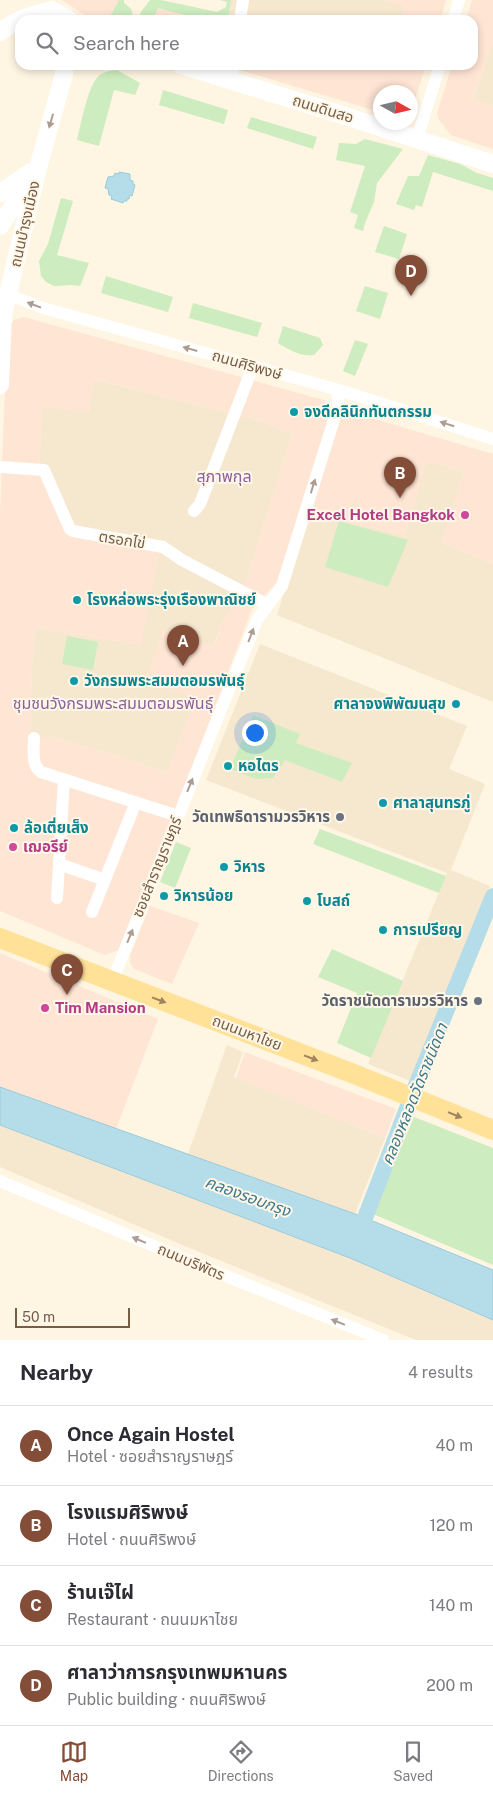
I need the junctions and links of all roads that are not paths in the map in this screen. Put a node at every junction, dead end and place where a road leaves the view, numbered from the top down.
1 (243, 0) edge
2 (459, 0) edge
3 (52, 10) edge
4 (33, 15) edge
5 (241, 15) edge
6 (454, 15) edge
7 (15, 22) edge
8 (0, 32) edge
9 (65, 70) edge
10 (212, 70) edge
11 (438, 70) edge
12 (232, 73) edge
13 (417, 139) junction
14 (493, 164) edge
15 (38, 168) junction
16 (0, 193) edge
17 (0, 226) edge
18 (4, 294) edge
19 (253, 366) junction
20 (0, 385) edge
21 (339, 390) junction
22 (493, 440) edge
23 (0, 467) edge
24 (194, 510) dead end
25 (268, 605) junction
26 (34, 738) dead end
27 (64, 779) junction
28 (136, 802) junction
29 (178, 816) junction
30 (59, 864) junction
31 (104, 880) junction
32 (57, 898) dead end
33 (92, 912) dead end
34 (0, 938) edge
35 (112, 982) junction
36 (493, 1130) edge
37 (0, 1181) edge
38 (383, 1340) edge

1 - 5 street
2 - 6 street
3 - 4 main road
7 - 8 main road
9 -> 15 main road, ถนนบำรุงเมือง
10 - 12 main road, ถนนดินสอ
11 - 13 street
12 - 13 main road, ถนนดินสอ
13 - 14 main road, ถนนดินสอ
15 - 16 main road
15 - 17 main road
15 - 18 main road, ถนนบำรุงเมือง
19 -> 18 street, ถนนศิริพงษ์
18 - 20 main road, ถนนบำรุงเมือง
19 - 21 street, ถนนศิริพงษ์
19 - 24 street
22 -> 21 street, ถนนศิริพงษ์
25 -> 21 street, ซอยสำราญราษฎร์
23 - 25 street, ตรอกไข่
29 -> 25 street, ซอยสำราญราษฎร์
26 - 27 street
27 - 28 street
27 - 30 street
28 - 29 street
28 - 31 street
35 -> 29 street, ซอยสำราญราษฎร์
30 - 31 street
30 - 32 street
31 - 33 street
34 - 35 main road, ถนนมหาไชย
35 -> 36 main road, ถนนมหาไชย
38 -> 37 street, ถนนบริพัตร

